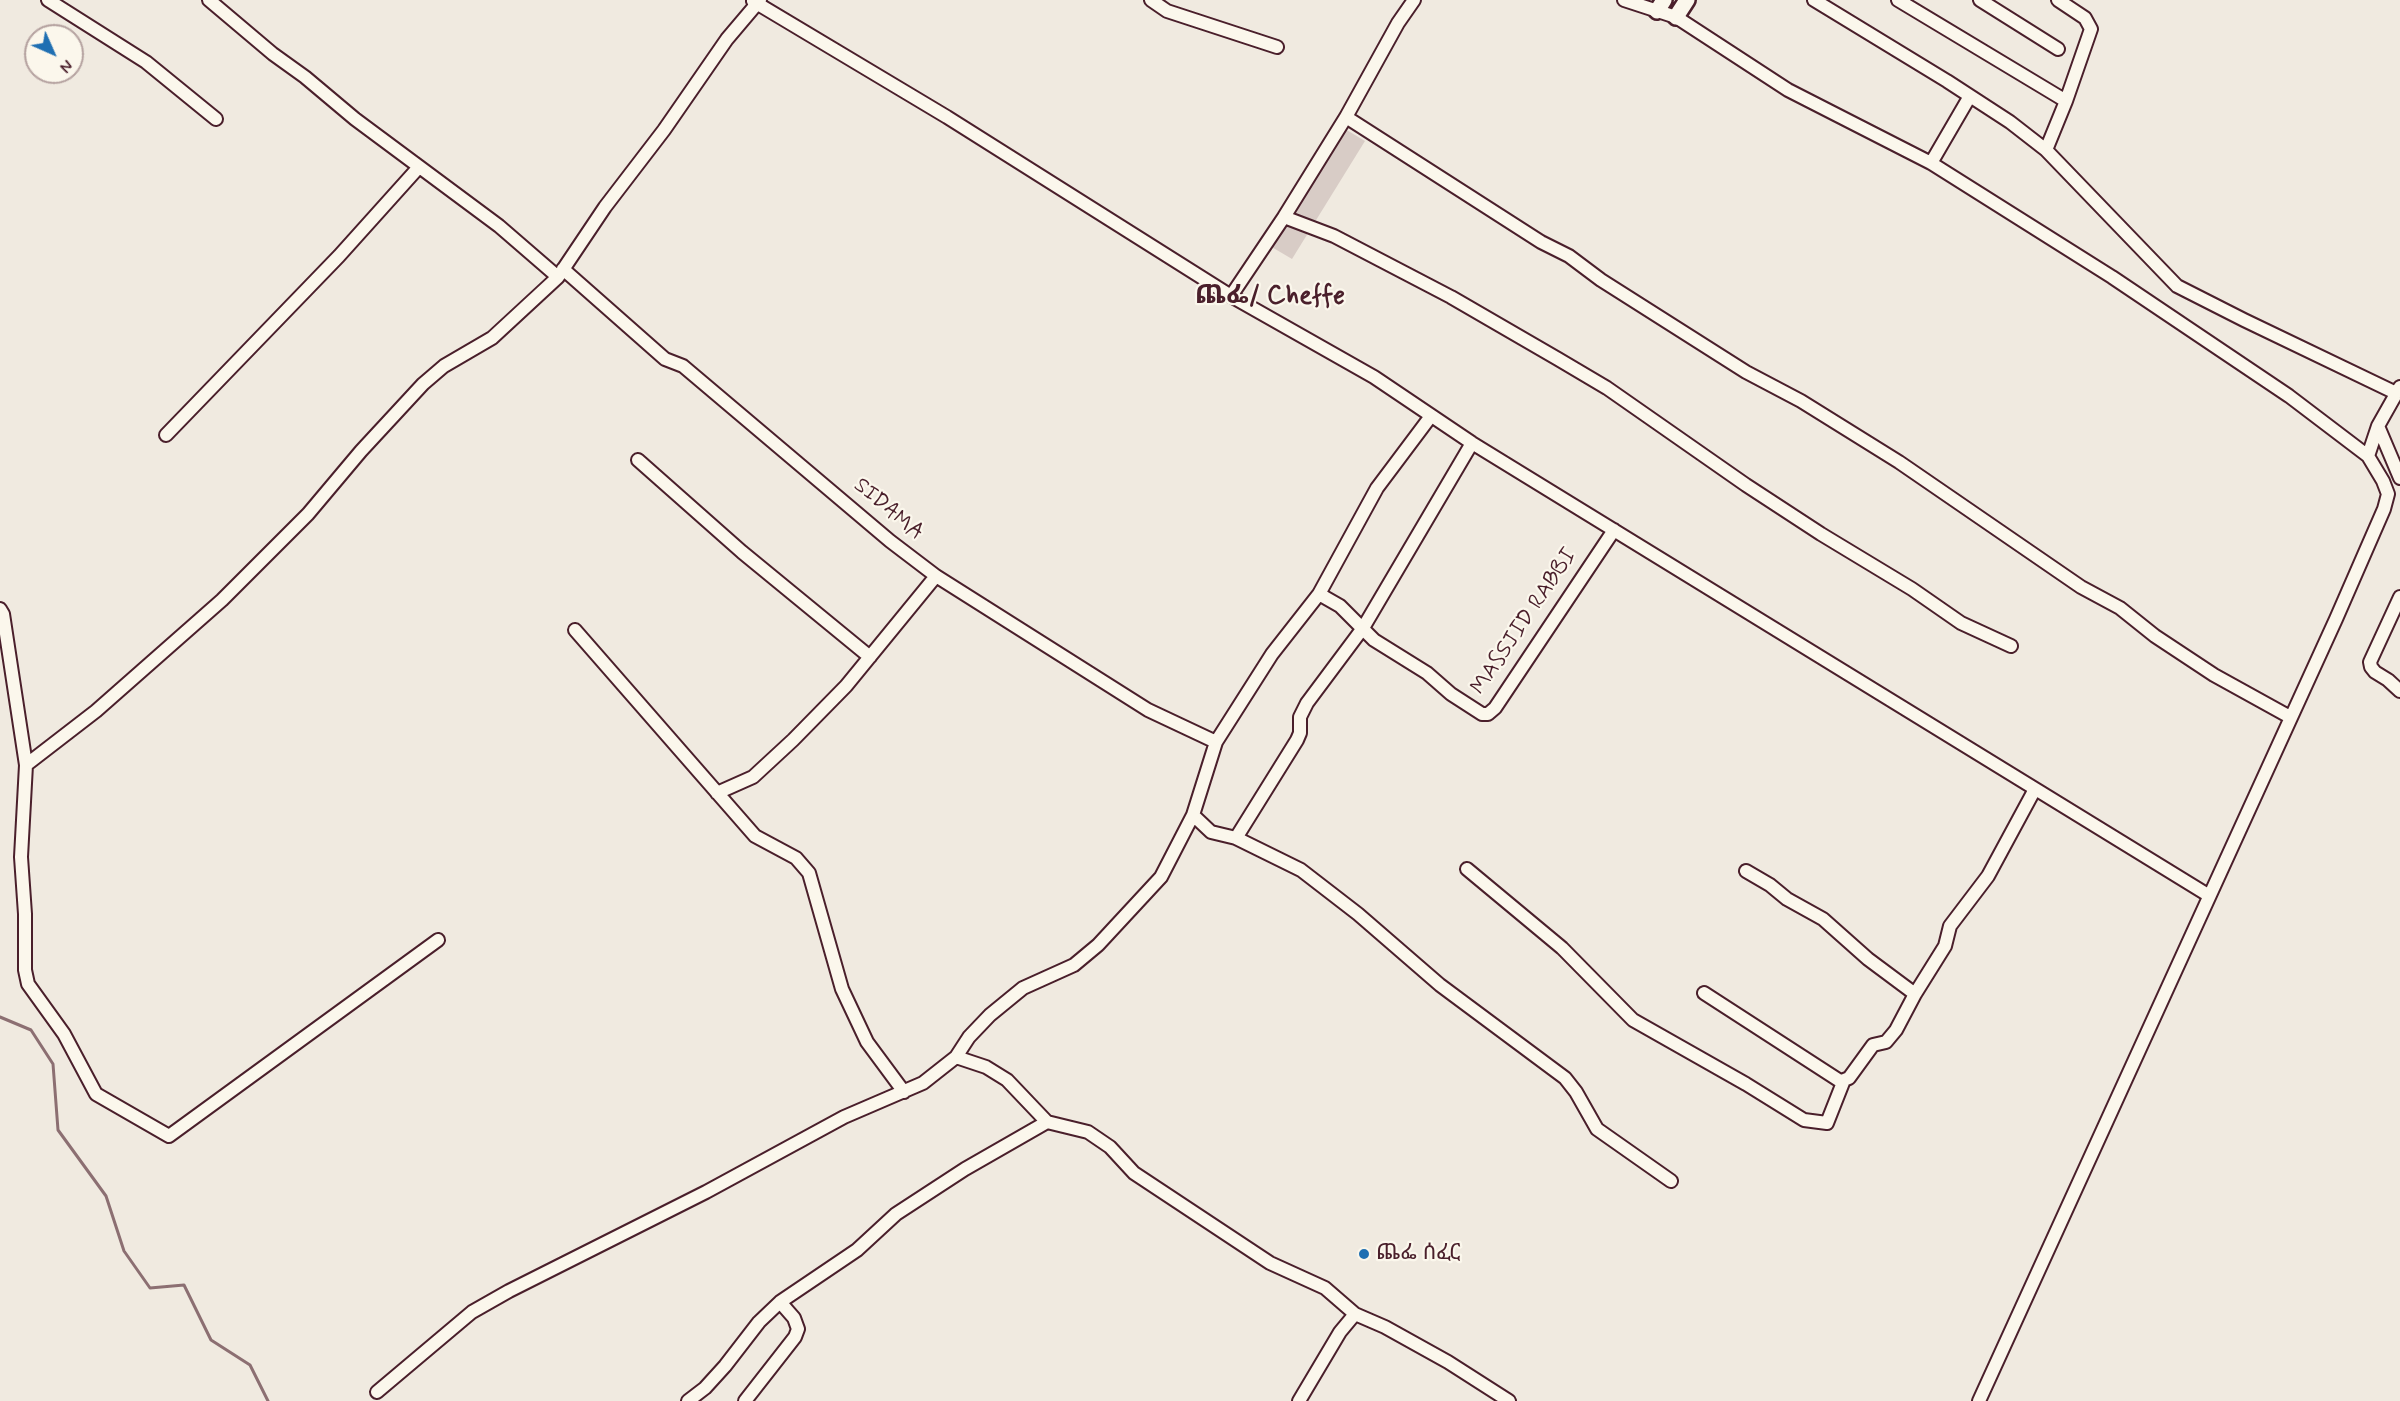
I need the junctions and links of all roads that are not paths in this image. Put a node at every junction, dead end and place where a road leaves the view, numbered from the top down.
1 (48, 0) edge
2 (208, 0) edge
3 (1151, 0) edge
4 (1414, 0) edge
5 (1624, 0) edge
6 (1687, 0) edge
7 (1814, 0) edge
8 (1898, 0) edge
9 (1980, 0) edge
10 (2058, 0) edge
11 (756, 1) edge
12 (1660, 5) edge
13 (1676, 17) junction
14 (1277, 47) dead end
15 (2058, 49) dead end
16 (1970, 96) junction
17 (2066, 101) junction
18 (1347, 117) junction
19 (216, 119) dead end
20 (2046, 150) junction
21 (1931, 163) junction
22 (419, 166) junction
23 (1284, 217) junction
24 (561, 273) junction
25 (1231, 296) junction
26 (2398, 390) edge
27 (1431, 416) junction
28 (2378, 426) junction
29 (166, 435) dead end
30 (1472, 442) junction
31 (2368, 456) junction
32 (638, 460) dead end
33 (2400, 478) edge
34 (1614, 530) junction
35 (936, 576) junction
36 (1319, 594) junction
37 (2400, 597) edge
38 (0, 609) edge
39 (1364, 628) junction
40 (575, 630) dead end
41 (2011, 646) dead end
42 (870, 657) junction
43 (2400, 691) edge
44 (2290, 717) junction
45 (1216, 742) junction
46 (26, 765) junction
47 (2035, 789) junction
48 (717, 793) junction
49 (1193, 815) junction
50 (1236, 838) junction
51 (1467, 869) dead end
52 (1746, 872) dead end
53 (2208, 896) junction
54 (438, 940) dead end
55 (1704, 993) dead end
56 (1915, 994) junction
57 (956, 1057) junction
58 (1844, 1080) junction
59 (904, 1092) junction
60 (1047, 1122) junction
61 (1671, 1181) dead end
62 (780, 1302) junction
63 (1354, 1314) junction
64 (376, 1392) dead end
65 (688, 1401) edge
66 (745, 1401) edge
67 (1299, 1401) edge
68 (1509, 1401) edge
69 (1979, 1401) edge

1 - 19 street
2 - 22 street, SIDAMA
3 - 14 street
4 - 18 street
5 - 12 street
6 - 13 street
7 - 16 street
8 - 17 street
9 - 15 street
10 - 17 street
11 - 24 street
11 - 25 street
12 - 13 street
13 - 21 street
16 - 20 street
16 - 21 street
17 - 20 street
18 - 23 street
18 - 44 street
20 - 26 street
21 - 31 street
22 - 24 street, SIDAMA
22 - 29 street
23 - 25 street
23 - 41 street
24 - 35 street, SIDAMA
24 - 46 street
25 - 27 street
26 - 28 street
27 - 30 street
27 - 36 street
28 - 31 street
28 - 33 street
30 - 34 street
30 - 39 street
31 - 44 street
32 - 42 street
34 - 39 street, MASSJID RABBI
34 - 47 street
35 - 42 street
35 - 45 street, SIDAMA
36 - 39 street, MASSJID RABBI
36 - 45 street
37 - 43 street
38 - 46 street
39 - 50 street
40 - 48 street
42 - 48 street
44 - 53 street
45 - 49 street
46 - 54 street
47 - 53 street
47 - 56 street
48 - 59 street
49 - 50 street
49 - 57 street
50 - 61 street
51 - 58 street
52 - 56 street
53 - 69 street
55 - 58 street
56 - 58 street
57 - 59 street
57 - 60 street
59 - 64 street
60 - 62 street
60 - 63 street
62 - 65 street
62 - 66 street
63 - 67 street
63 - 68 street

